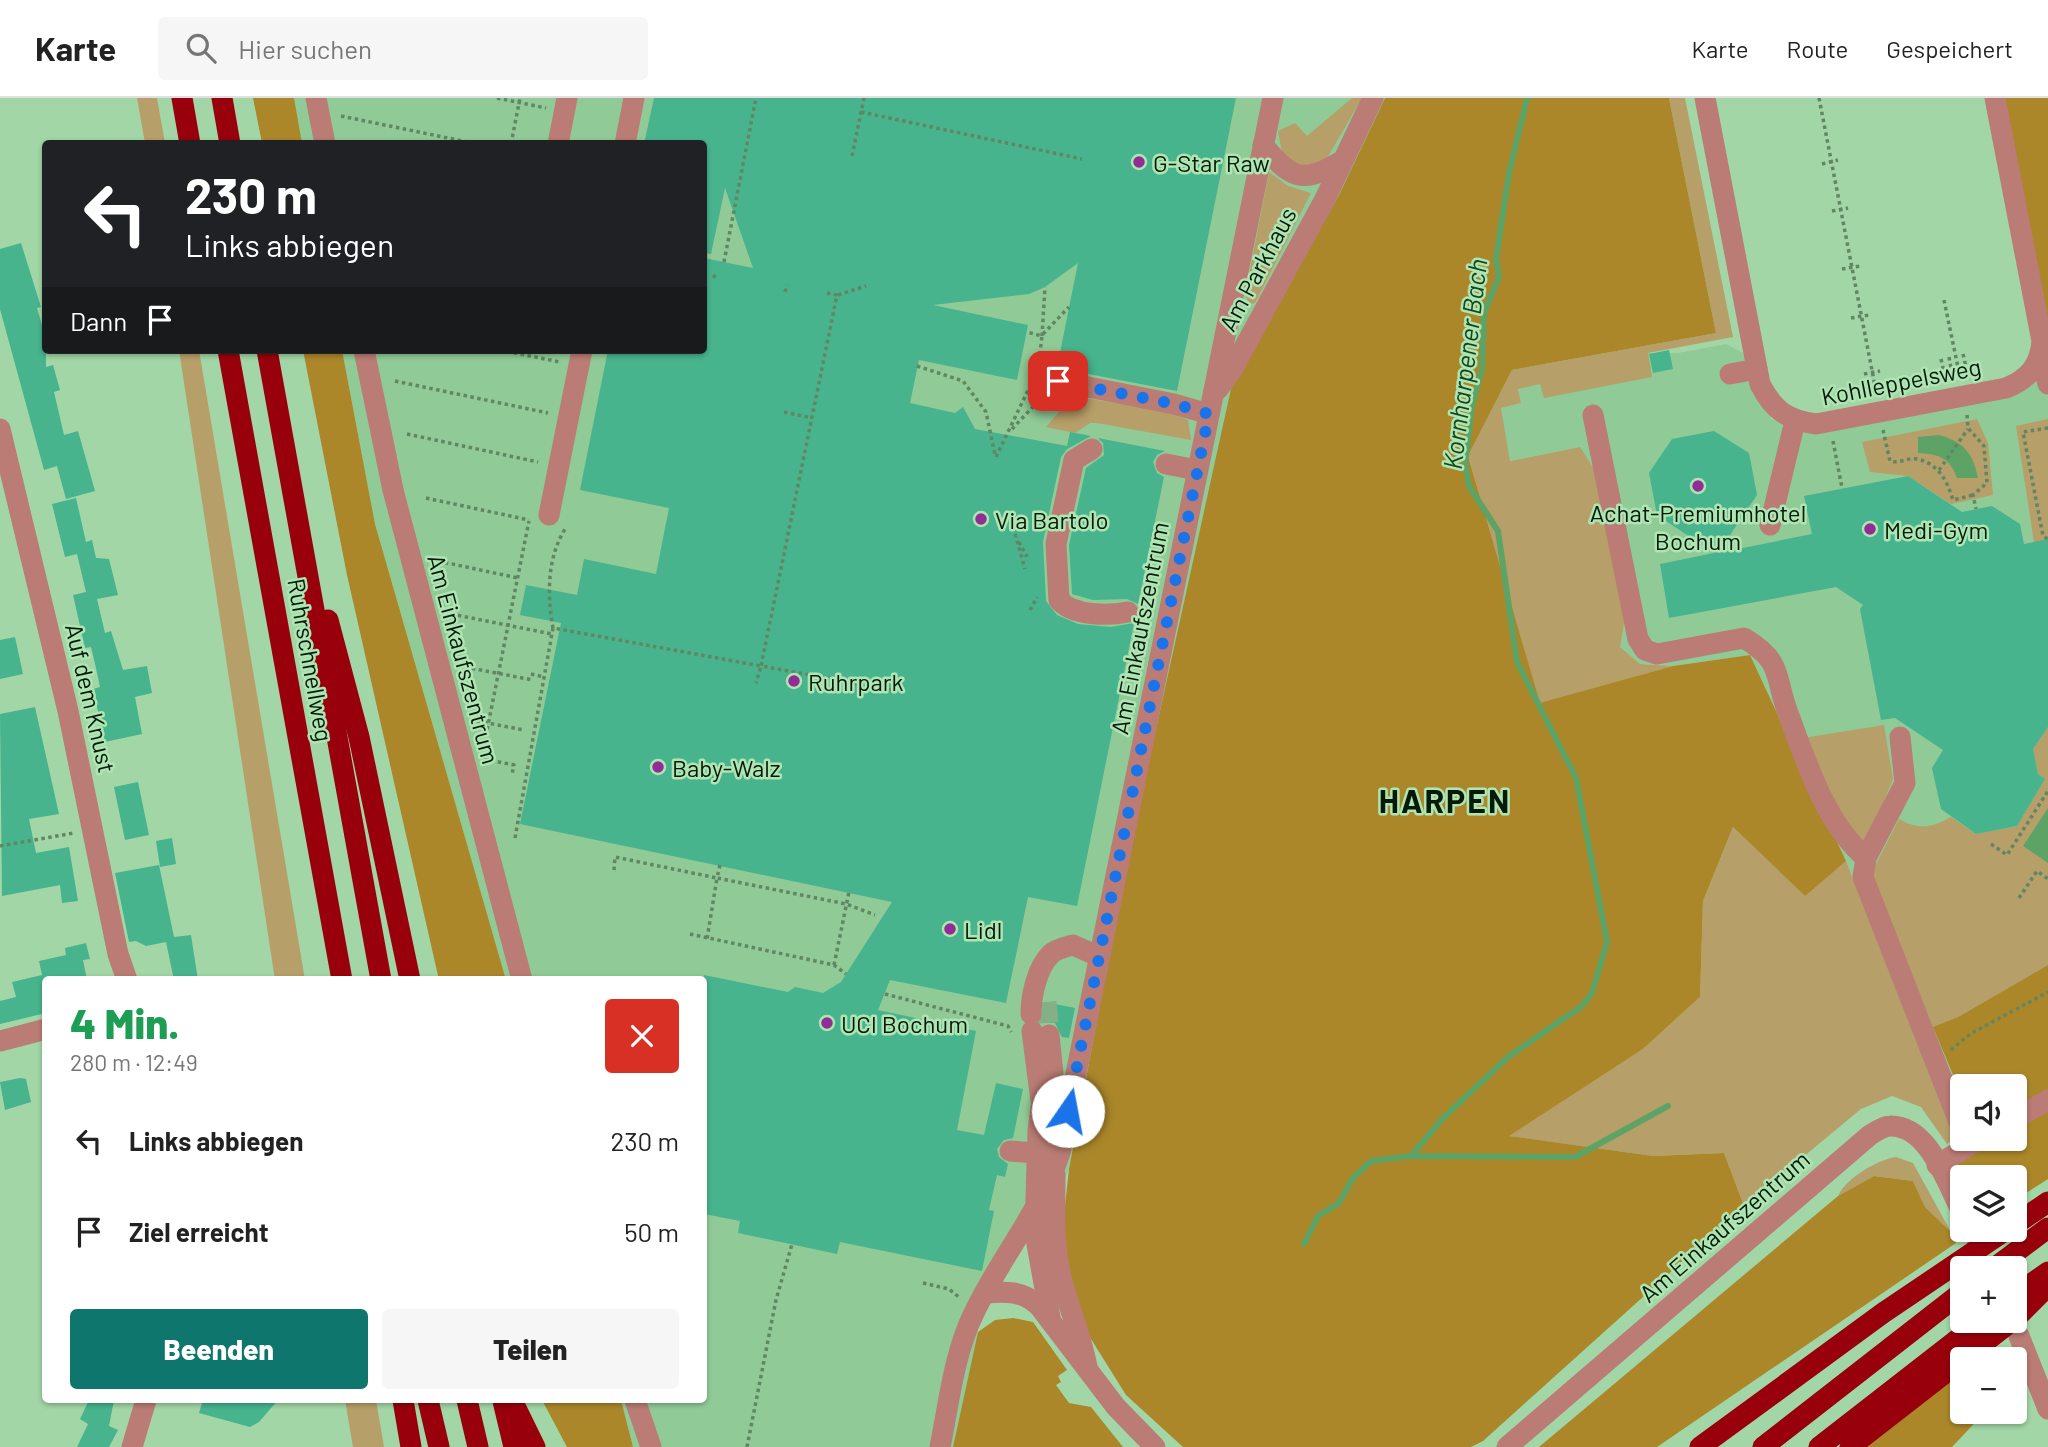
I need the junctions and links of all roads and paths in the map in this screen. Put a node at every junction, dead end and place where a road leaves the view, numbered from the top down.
1 (182, 98) edge
2 (222, 98) edge
3 (316, 98) edge
4 (497, 98) edge
5 (634, 98) edge
6 (756, 98) edge
7 (864, 98) edge
8 (1273, 98) edge
9 (1373, 98) edge
10 (1705, 98) edge
11 (1819, 98) edge
12 (1995, 98) edge
13 (520, 100) edge
14 (560, 104) edge
15 (861, 112) junction
16 (341, 116) dead end
17 (190, 140) edge
18 (229, 140) edge
19 (325, 140) edge
20 (458, 140) edge
21 (512, 140) edge
22 (558, 140) edge
23 (626, 140) edge
24 (1263, 145) junction
25 (852, 156) dead end
26 (1082, 159) dead end
27 (1838, 160) dead end
28 (1340, 162) junction
29 (1831, 162) junction
30 (1822, 164) dead end
31 (1848, 208) dead end
32 (1840, 209) junction
33 (1832, 211) dead end
34 (724, 262) dead end
35 (1860, 266) dead end
36 (1852, 267) junction
37 (1842, 270) dead end
38 (715, 272) dead end
39 (714, 278) dead end
40 (787, 285) dead end
41 (866, 286) dead end
42 (1045, 287) dead end
43 (785, 292) dead end
44 (827, 293) dead end
45 (839, 295) junction
46 (1944, 300) dead end
47 (1069, 307) dead end
48 (1869, 315) dead end
49 (1862, 316) junction
50 (1851, 318) dead end
51 (1027, 332) dead end
52 (1042, 336) junction
53 (229, 354) edge
54 (268, 354) edge
55 (365, 354) edge
56 (520, 354) edge
57 (570, 354) edge
58 (572, 354) edge
59 (2041, 355) junction
60 (1955, 356) dead end
61 (561, 362) junction
62 (918, 366) dead end
63 (1757, 369) junction
64 (1880, 371) dead end
65 (1873, 372) junction
66 (559, 373) dead end
67 (1730, 374) dead end
68 (1864, 374) dead end
69 (396, 381) dead end
70 (1058, 381) junction
71 (1032, 382) junction
72 (2048, 384) edge
73 (1964, 396) junction
74 (1211, 405) junction
75 (552, 406) dead end
76 (784, 412) dead end
77 (1881, 412) junction
78 (1593, 415) dead end
79 (812, 418) junction
80 (1795, 421) junction
81 (1828, 422) junction
82 (1968, 428) junction
83 (2048, 428) edge
84 (0, 429) edge
85 (1010, 431) junction
86 (407, 435) dead end
87 (1092, 449) dead end
88 (543, 454) dead end
89 (541, 463) junction
90 (1167, 464) dead end
91 (1197, 470) junction
92 (1939, 470) junction
93 (538, 475) dead end
94 (1842, 488) dead end
95 (1973, 495) junction
96 (426, 498) dead end
97 (296, 507) junction
98 (1976, 509) dead end
99 (536, 515) junction
100 (1770, 525) dead end
101 (2048, 540) edge
102 (557, 542) dead end
103 (1027, 557) dead end
104 (438, 561) dead end
105 (1025, 569) dead end
106 (518, 578) junction
107 (1128, 612) dead end
108 (451, 614) dead end
109 (508, 625) junction
110 (553, 628) junction
111 (552, 634) junction
112 (761, 666) junction
113 (465, 667) dead end
114 (498, 674) junction
115 (531, 674) dead end
116 (544, 677) junction
117 (533, 680) dead end
118 (756, 683) dead end
119 (897, 691) dead end
120 (477, 721) dead end
121 (489, 723) junction
122 (524, 730) dead end
123 (1900, 737) dead end
124 (512, 774) dead end
125 (2048, 791) edge
126 (93, 829) junction
127 (515, 838) dead end
128 (1991, 844) dead end
129 (0, 846) edge
130 (1866, 858) junction
131 (720, 865) dead end
132 (614, 870) dead end
133 (717, 878) junction
134 (2048, 878) edge
135 (849, 892) dead end
136 (2019, 898) dead end
137 (846, 904) junction
138 (875, 915) dead end
139 (690, 934) dead end
140 (707, 939) junction
141 (1100, 957) junction
142 (834, 965) junction
143 (846, 974) dead end
144 (126, 976) edge
145 (341, 976) edge
146 (381, 976) edge
147 (409, 976) edge
148 (521, 976) edge
149 (2048, 992) edge
150 (885, 994) dead end
151 (1034, 1024) junction
152 (42, 1030) edge
153 (0, 1041) edge
154 (1936, 1064) junction
155 (1950, 1096) edge
156 (2048, 1100) edge
157 (2027, 1112) edge
158 (1010, 1151) dead end
159 (1954, 1151) edge
160 (1035, 1155) junction
161 (1057, 1160) junction
162 (1937, 1165) junction
163 (1950, 1189) edge
164 (2048, 1202) edge
165 (1036, 1210) junction
166 (2027, 1216) edge
167 (2048, 1228) edge
168 (1988, 1242) edge
169 (792, 1244) dead end
170 (2010, 1256) edge
171 (2048, 1272) edge
172 (923, 1283) dead end
173 (2048, 1286) edge
174 (2027, 1287) edge
175 (1047, 1293) junction
176 (1950, 1301) edge
177 (980, 1302) junction
178 (2027, 1311) edge
179 (1966, 1333) edge
180 (2005, 1333) edge
181 (2018, 1333) edge
182 (1089, 1377) junction
183 (145, 1403) edge
184 (404, 1403) edge
185 (429, 1403) edge
186 (468, 1403) edge
187 (503, 1403) edge
188 (513, 1403) edge
189 (636, 1403) edge
190 (2048, 1409) edge
191 (132, 1447) edge
192 (411, 1447) edge
193 (439, 1447) edge
194 (478, 1447) edge
195 (514, 1447) edge
196 (535, 1447) edge
197 (651, 1447) edge
198 (747, 1447) edge
199 (940, 1447) edge
200 (1155, 1447) edge
201 (1507, 1447) edge
202 (1700, 1447) edge
203 (1763, 1447) edge
204 (1819, 1447) edge
205 (1850, 1447) edge

1 - 17 highway
2 - 18 highway
3 - 19 street
4 - 13 path
5 - 23 street
6 - 34 path
7 - 15 path
8 - 24 street, Am Einkaufszentrum
9 - 28 street, Am Parkhaus
10 - 63 street, Kohlleppelsweg
11 - 29 path
12 - 59 street
13 - 14 path
13 - 21 path
14 - 22 street
15 - 25 path
15 - 26 path
16 - 20 path
24 - 28 street, Am Parkhaus
24 - 74 street, Am Einkaufszentrum
27 - 29 path
28 - 74 street, Am Parkhaus
29 - 30 path
29 - 32 path
31 - 32 path
32 - 33 path
32 - 36 path
35 - 36 path
36 - 37 path
36 - 49 path
38 - 39 path
40 - 43 path
41 - 45 path
42 - 52 path
44 - 45 path
45 - 79 path
46 - 60 path
47 - 52 path
48 - 49 path
49 - 50 path
49 - 65 path
51 - 52 path
52 - 71 path
53 - 145 highway, Ruhrschnellweg
54 - 97 highway, Ruhrschnellweg
55 - 148 street, Am Einkaufszentrum
56 - 61 path
57 - 61 path
58 - 99 street
59 - 72 street
59 - 73 street, Kohlleppelsweg
61 - 66 path
62 - 85 path
63 - 67 street
63 - 80 street, Kohlleppelsweg
64 - 65 path
65 - 68 path
65 - 77 path
69 - 75 path
70 - 71 path
70 - 74 street
70 - 85 path
71 - 85 path
73 - 77 street, Kohlleppelsweg
73 - 82 path
74 - 91 street, Am Einkaufszentrum
76 - 79 path
77 - 81 street, Kohlleppelsweg
77 - 92 path
78 - 130 street
79 - 112 path
80 - 81 street, Kohlleppelsweg
80 - 100 street
81 - 94 path
82 - 92 path
82 - 95 path
83 - 101 path
84 - 126 street, Auf dem Knust
86 - 89 path
87 - 107 street
88 - 89 path
89 - 93 path
90 - 91 street
91 - 141 street, Am Einkaufszentrum
92 - 95 path
95 - 98 path
96 - 99 path
97 - 146 highway, Ruhrschnellweg
97 - 147 highway
99 - 106 path
102 - 110 path
103 - 105 path
104 - 106 path
106 - 109 path
108 - 109 path
109 - 111 path
109 - 114 path
110 - 111 path
110 - 112 path
111 - 116 path
112 - 118 path
112 - 119 path
113 - 114 path
114 - 117 path
114 - 121 path
115 - 116 path
116 - 127 path
120 - 121 path
121 - 122 path
121 - 124 path
123 - 130 street
125 - 128 path
126 - 129 path
126 - 144 street, Auf dem Knust
130 - 154 street
131 - 133 path
132 - 133 path
133 - 137 path
133 - 140 path
134 - 136 path
135 - 137 path
137 - 138 path
137 - 142 path
139 - 140 path
140 - 142 path
141 - 151 street
141 - 161 street, Am Einkaufszentrum
142 - 143 path
149 - 154 path
150 - 151 path
151 - 160 street
152 - 153 street
154 - 155 street
156 - 157 street
158 - 160 street
159 - 162 street
160 - 161 street
160 - 165 street
161 - 165 street, Am Einkaufszentrum
161 - 175 street, Am Einkaufszentrum
162 - 163 street, Am Einkaufszentrum
162 - 201 street, Am Einkaufszentrum
164 - 166 highway
165 - 175 street
165 - 177 street, Am Einkaufszentrum
167 - 170 highway
168 - 202 highway
169 - 198 path
171 - 174 highway
172 - 177 path
173 - 178 highway
175 - 177 street
175 - 182 street, Am Einkaufszentrum
175 - 182 street, Am Einkaufszentrum
176 - 203 highway
177 - 199 street, Am Einkaufszentrum
179 - 204 highway
180 - 205 highway
181 - 190 street
182 - 200 street, Am Einkaufszentrum
183 - 191 street
184 - 192 highway
185 - 193 highway
186 - 194 highway
187 - 195 highway
188 - 196 highway
189 - 197 street

